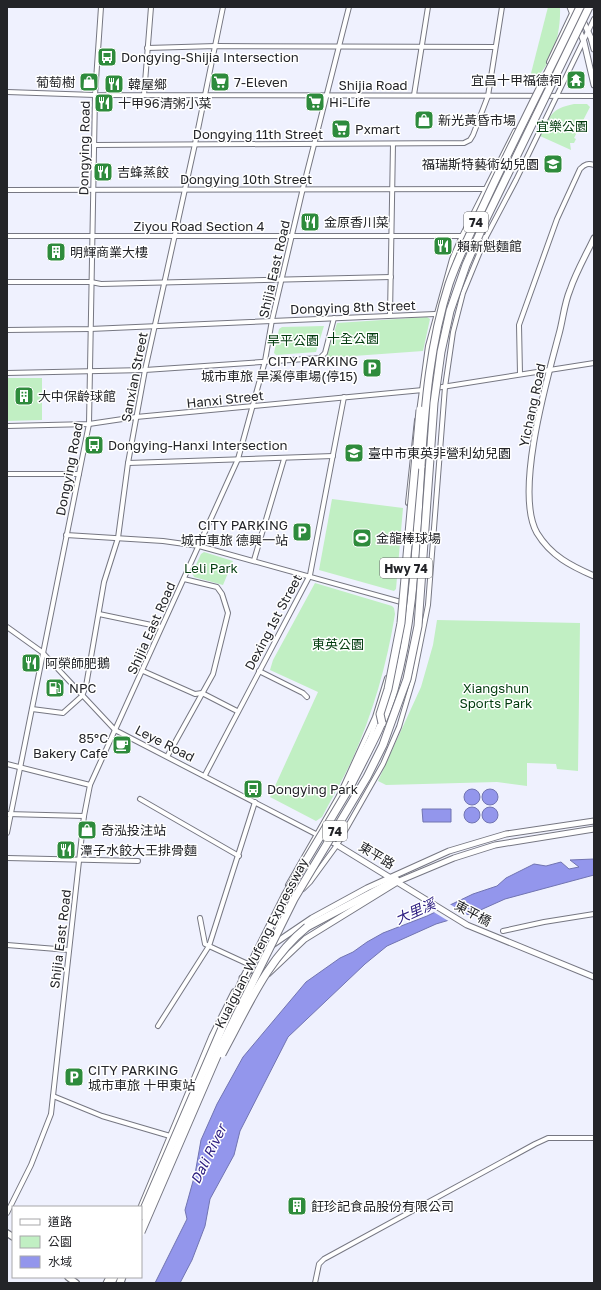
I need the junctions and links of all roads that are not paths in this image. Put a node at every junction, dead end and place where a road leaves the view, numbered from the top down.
1 (101, 7) edge
2 (151, 7) edge
3 (223, 7) edge
4 (349, 7) edge
5 (428, 7) edge
6 (502, 7) edge
7 (570, 7) edge
8 (577, 7) edge
9 (589, 7) edge
10 (572, 13) junction
11 (594, 19) edge
12 (588, 31) junction
13 (584, 42) junction
14 (339, 45) junction
15 (216, 46) junction
16 (422, 46) junction
17 (495, 47) junction
18 (147, 48) junction
19 (594, 49) edge
20 (594, 85) edge
21 (7, 92) edge
22 (95, 95) junction
23 (144, 95) junction
24 (205, 95) junction
25 (327, 95) junction
26 (414, 96) junction
27 (488, 96) junction
28 (533, 96) junction
29 (556, 96) junction
30 (594, 96) edge
31 (195, 144) junction
32 (315, 144) junction
33 (393, 144) junction
34 (94, 145) junction
35 (594, 165) edge
36 (303, 188) junction
37 (392, 188) junction
38 (486, 188) junction
39 (184, 189) junction
40 (7, 190) edge
41 (93, 190) junction
42 (92, 235) junction
43 (7, 236) edge
44 (175, 236) junction
45 (292, 236) junction
46 (392, 236) junction
47 (462, 236) junction
48 (486, 237) junction
49 (594, 238) edge
50 (391, 277) junction
51 (282, 279) junction
52 (7, 282) edge
53 (92, 282) junction
54 (164, 282) junction
55 (435, 314) junction
56 (390, 315) junction
57 (334, 318) junction
58 (272, 320) junction
59 (154, 326) junction
60 (90, 329) junction
61 (7, 330) edge
62 (265, 361) junction
63 (594, 363) edge
64 (145, 370) junction
65 (550, 370) junction
66 (90, 372) junction
67 (7, 373) edge
68 (520, 374) junction
69 (445, 387) junction
70 (423, 390) junction
71 (344, 397) junction
72 (252, 406) junction
73 (420, 410) junction
74 (136, 418) junction
75 (89, 424) junction
76 (7, 426) edge
77 (333, 456) junction
78 (238, 459) junction
79 (284, 459) junction
80 (128, 463) junction
81 (7, 474) edge
82 (79, 474) junction
83 (66, 535) junction
84 (118, 538) junction
85 (199, 546) junction
86 (254, 560) junction
87 (310, 575) junction
88 (594, 576) edge
89 (184, 579) junction
90 (401, 602) junction
91 (99, 614) junction
92 (7, 627) edge
93 (161, 627) junction
94 (42, 652) junction
95 (143, 670) junction
96 (259, 670) junction
97 (202, 693) junction
98 (82, 696) junction
99 (307, 697) dead end
100 (32, 709) junction
101 (237, 711) junction
102 (382, 723) junction
103 (115, 730) junction
104 (168, 755) junction
105 (7, 764) edge
106 (20, 767) junction
107 (205, 775) junction
108 (90, 785) junction
109 (339, 796) junction
110 (140, 799) dead end
111 (255, 802) junction
112 (9, 814) edge
113 (84, 816) junction
114 (594, 821) edge
115 (594, 829) edge
116 (7, 832) edge
117 (317, 834) junction
118 (337, 845) junction
119 (239, 856) junction
120 (7, 858) edge
121 (79, 860) junction
122 (138, 861) dead end
123 (395, 879) junction
124 (404, 885) joint
125 (594, 914) edge
126 (200, 918) dead end
127 (270, 919) junction
128 (502, 931) dead end
129 (7, 945) edge
130 (209, 946) junction
131 (69, 950) junction
132 (249, 962) junction
133 (594, 977) edge
134 (241, 978) junction
135 (158, 1026) dead end
136 (201, 1093) junction
137 (53, 1096) junction
138 (170, 1136) junction
139 (594, 1138) edge
140 (141, 1206) edge
141 (7, 1213) edge
142 (142, 1214) edge
143 (142, 1230) edge
144 (315, 1283) edge

1 - 22 street, Dongying Road
2 - 18 street
3 - 15 street, Sanxian Street
4 - 14 street, Shijia East Road
5 - 16 street
6 - 17 street
7 - 10 street
8 - 10 street
8 - 12 street
8 - 102 highway, Kuaiguan-Wufeng Expressway / 74, bridge
9 - 136 highway, Kuaiguan-Wufeng Expressway / 74, bridge
10 - 13 street
10 - 28 street
11 - 12 street
12 - 13 street
12 - 19 street
13 - 20 street
13 - 29 street
14 - 15 street
14 - 16 street
14 - 25 street, Shijia East Road
15 - 18 street
15 - 24 street, Sanxian Street
16 - 17 street
16 - 26 street
17 - 27 street
18 - 23 street
21 - 22 street, Shijia Road
22 - 23 street, Shijia Road
22 - 34 street, Dongying Road
23 - 24 street, Shijia Road
24 - 25 street, Shijia Road
24 - 31 street, Sanxian Street
25 - 26 street, Shijia Road
25 - 32 street, Shijia East Road
26 - 27 street, Shijia Road
27 - 28 street, Shijia Road
27 - 33 street, Dongying 11th Street
28 - 29 street, Shijia Road
28 - 38 street
29 - 30 street, Shijia Road
29 - 48 street
31 - 32 street, Dongying 11th Street
31 - 34 street, Dongying 11th Street
31 - 39 street, Sanxian Street
32 - 33 street, Dongying 11th Street
32 - 36 street, Shijia East Road
33 - 37 street
34 - 41 street, Dongying Road
35 - 68 street
36 - 37 street, Dongying 10th Street
36 - 39 street, Dongying 10th Street
36 - 45 street, Shijia East Road
37 - 38 street, Dongying 10th Street
37 - 46 street
38 - 47 street
39 - 41 street, Dongying 10th Street
39 - 44 street, Sanxian Street
40 - 41 street, Dongying 10th Street
41 - 42 street, Dongying Road
42 - 43 street, Ziyou Road Section 4
42 - 44 street, Ziyou Road Section 4
42 - 53 street, Dongying Road
44 - 45 street, Ziyou Road Section 4
44 - 54 street, Sanxian Street
45 - 46 street, Ziyou Road Section 4
45 - 51 street, Shijia East Road
46 - 47 street, Ziyou Road Section 4
46 - 50 street
47 - 48 street, Ziyou Road Section 4
47 - 55 street
48 - 69 street
49 - 65 street, Yichang Road
50 - 51 street
50 - 56 street
51 - 54 street
51 - 58 street, Shijia East Road
52 - 53 street
53 - 54 street
53 - 60 street, Dongying Road
54 - 59 street, Sanxian Street
55 - 56 street, Dongying 8th Street
55 - 70 street
56 - 57 street, Dongying 8th Street
57 - 58 street, Dongying 8th Street
57 - 62 street
58 - 59 street, Dongying 8th Street
58 - 62 street, Shijia East Road
59 - 60 street, Dongying 8th Street
59 - 64 street, Sanxian Street
60 - 61 street, Dongying 8th Street
60 - 66 street, Dongying Road
62 - 64 street
62 - 72 street, Shijia East Road
63 - 65 street, Hanxi Street
64 - 66 street
64 - 74 street, Sanxian Street
65 - 68 street, Hanxi Street
65 - 88 street, Yichang Road
66 - 67 street
66 - 75 street, Dongying Road
68 - 69 street, Hanxi Street
69 - 70 street, Hanxi Street
69 - 118 street
70 - 71 street, Hanxi Street
70 - 73 street
71 - 72 street, Hanxi Street
71 - 77 street, Dexing 1st Street
72 - 74 street, Hanxi Street
72 - 78 street, Shijia East Road
73 - 90 street
73 - 102 highway, Hwy 74, bridge
73 - 109 street
74 - 75 street, Hanxi Street
74 - 80 street, Sanxian Street
75 - 76 street, Hanxi Street
75 - 82 street, Dongying Road
77 - 79 street
77 - 87 street, Dexing 1st Street
78 - 79 street
78 - 80 street
78 - 85 street, Shijia East Road
79 - 86 street
80 - 84 street, Sanxian Street
81 - 82 street
82 - 83 street, Dongying Road
83 - 84 street
83 - 94 street, Dongying Road
84 - 85 street
84 - 91 street, Sanxian Street
85 - 86 street
85 - 89 street, Shijia East Road
86 - 87 street
87 - 90 street
87 - 96 street, Dexing 1st Street
89 - 93 street, Shijia East Road
89 - 97 street
90 - 109 street
91 - 93 street
91 - 98 street, Sanxian Street
92 - 94 street, Leye Road
93 - 95 street, Shijia East Road
94 - 98 street, Leye Road
94 - 100 street, Dongying Road
95 - 97 street
95 - 103 street, Shijia East Road
96 - 99 street
96 - 101 street, Dexing 1st Street
97 - 101 street
97 - 104 street
98 - 100 street
98 - 103 street, Leye Road
100 - 106 street, Dongying Road
101 - 107 street, Dexing 1st Street
102 - 142 highway, Kuaiguan-Wufeng Expressway / 74, bridge
103 - 104 street, Leye Road
103 - 108 street, Shijia East Road
104 - 107 street, Leye Road
105 - 106 street
106 - 108 street
106 - 112 street, Dongying Road
107 - 111 street, Leye Road
108 - 113 street, Shijia East Road
109 - 117 street
110 - 119 street
111 - 117 street, Leye Road
111 - 119 street
112 - 113 street
112 - 116 street, Dongying Road
113 - 121 street, Shijia East Road
114 - 123 street
115 - 123 street
117 - 118 street, Leye Road
117 - 127 street
118 - 123 street, 東平路
118 - 127 street
119 - 130 street
120 - 121 street
121 - 122 street
121 - 131 street, Shijia East Road
123 - 124 street, 東平路
123 - 132 street
123 - 134 street
123 - 136 highway, bridge
124 - 133 street, 東平橋
125 - 128 street
126 - 130 street
127 - 132 street
129 - 131 street
130 - 132 street
130 - 135 street
131 - 137 street, Shijia East Road
132 - 134 street
134 - 138 street
136 - 143 highway, Kuaiguan-Wufeng Expressway / 74, bridge
137 - 138 street
137 - 141 street, Shijia East Road
138 - 140 street
139 - 144 street

